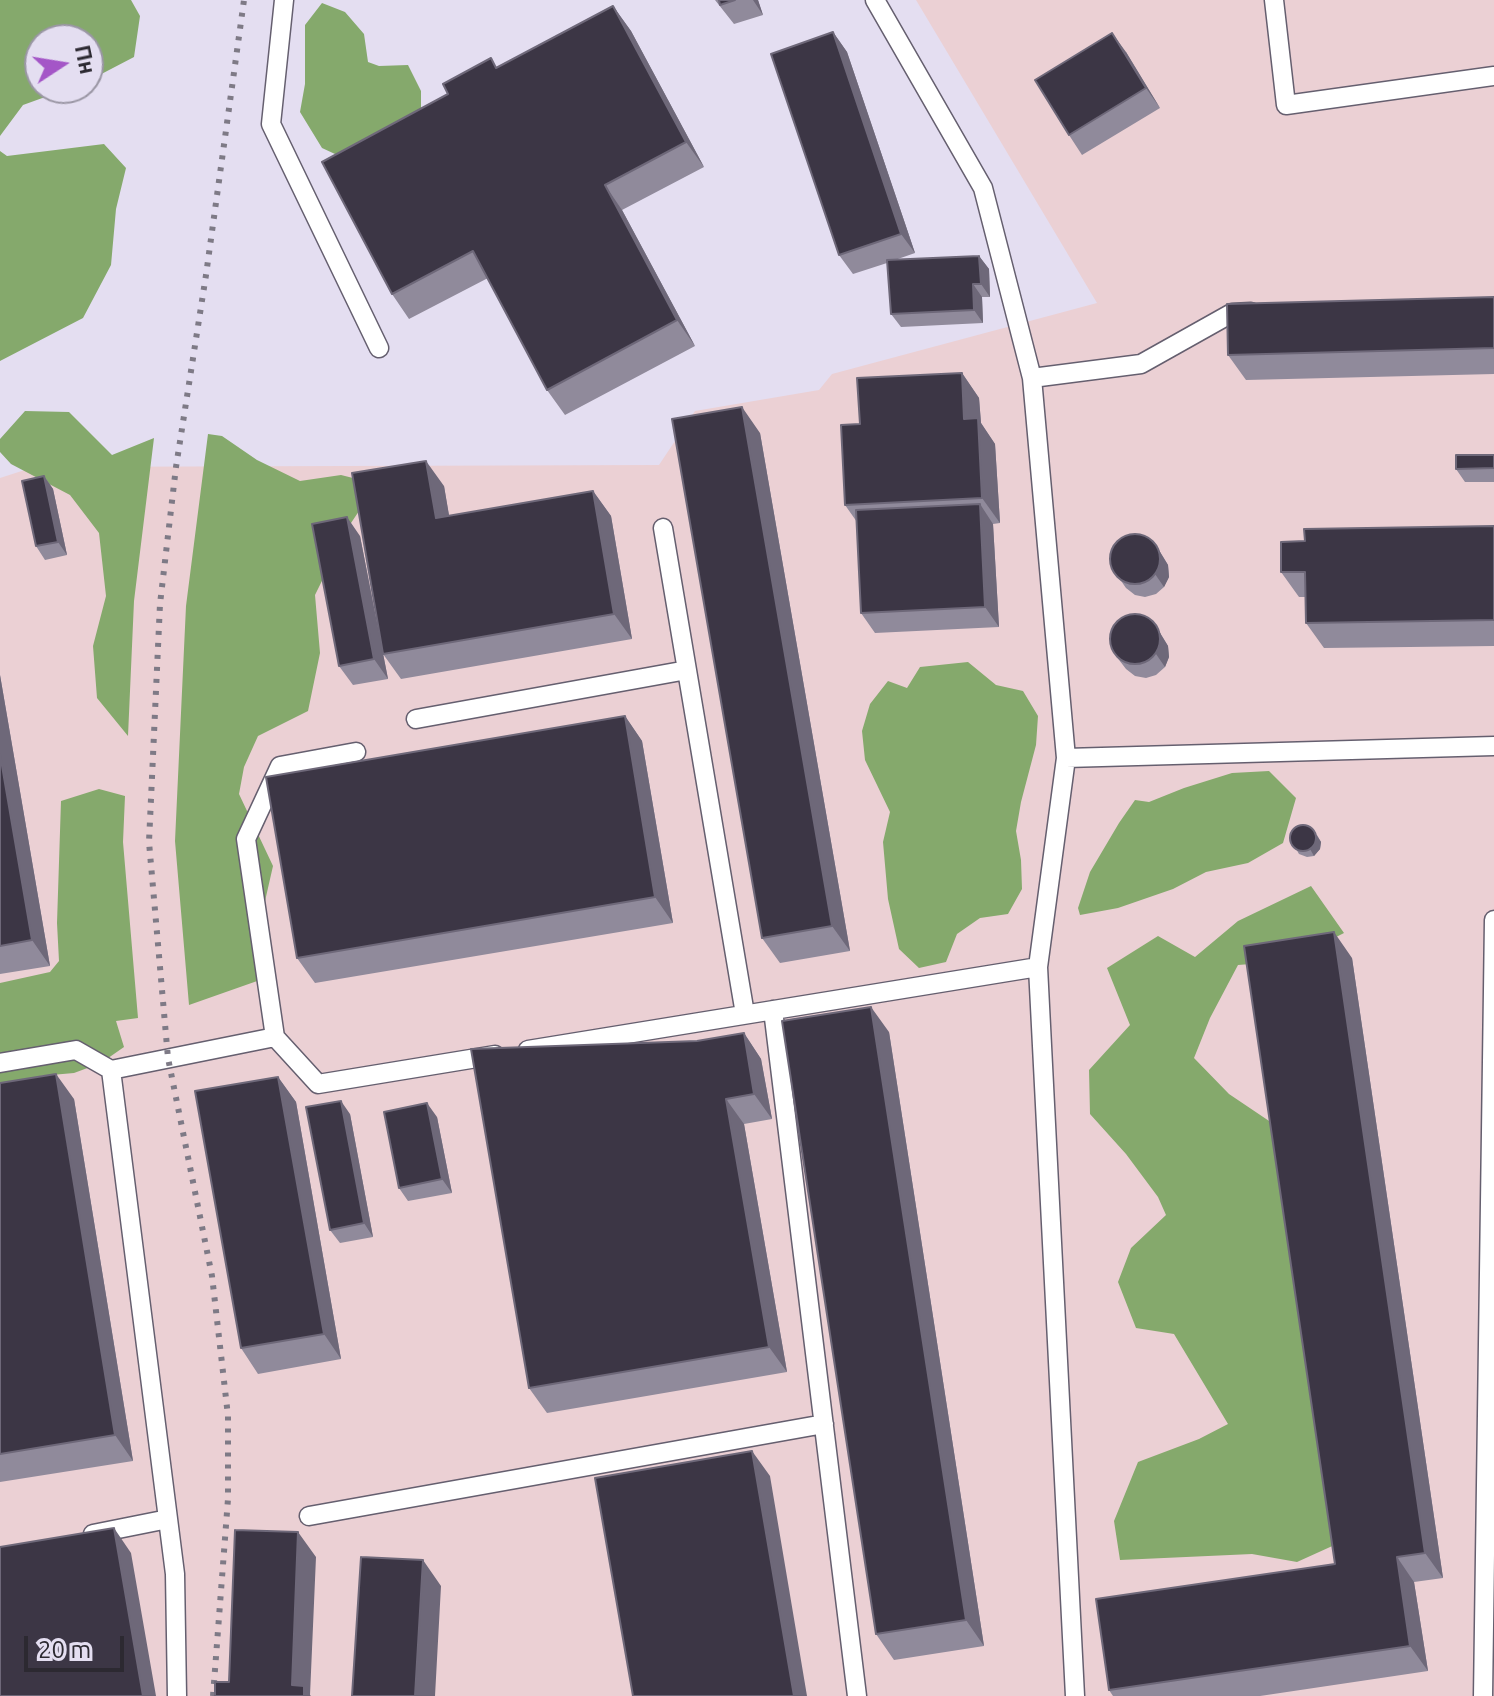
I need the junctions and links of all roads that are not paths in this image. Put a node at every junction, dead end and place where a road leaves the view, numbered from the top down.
1 (284, 0) edge
2 (875, 0) edge
3 (1274, 0) edge
4 (1494, 76) edge
5 (1263, 312) edge
6 (379, 348) dead end
7 (1032, 378) junction
8 (663, 528) dead end
9 (687, 670) junction
10 (416, 719) dead end
11 (1494, 746) edge
12 (356, 752) dead end
13 (1066, 758) junction
14 (1494, 920) edge
15 (1038, 967) junction
16 (773, 1010) junction
17 (745, 1014) junction
18 (275, 1037) junction
19 (0, 1063) edge
20 (111, 1070) junction
21 (824, 1424) junction
22 (309, 1516) dead end
23 (168, 1519) junction
24 (77, 1537) edge
25 (177, 1696) edge
26 (857, 1696) edge
27 (1075, 1696) edge
28 (1483, 1696) edge

1 - 6 lane
2 - 7 lane
3 - 4 lane
5 - 7 lane
7 - 13 lane
8 - 9 lane
9 - 10 lane
9 - 17 lane
11 - 13 lane
12 - 18 lane
13 - 15 lane
14 - 28 lane
15 - 16 lane
15 - 27 lane
16 - 17 lane
16 - 21 lane
17 - 18 lane
18 - 20 lane
19 - 20 lane
20 - 23 lane
21 - 22 lane
21 - 26 lane
23 - 24 lane
23 - 25 lane

